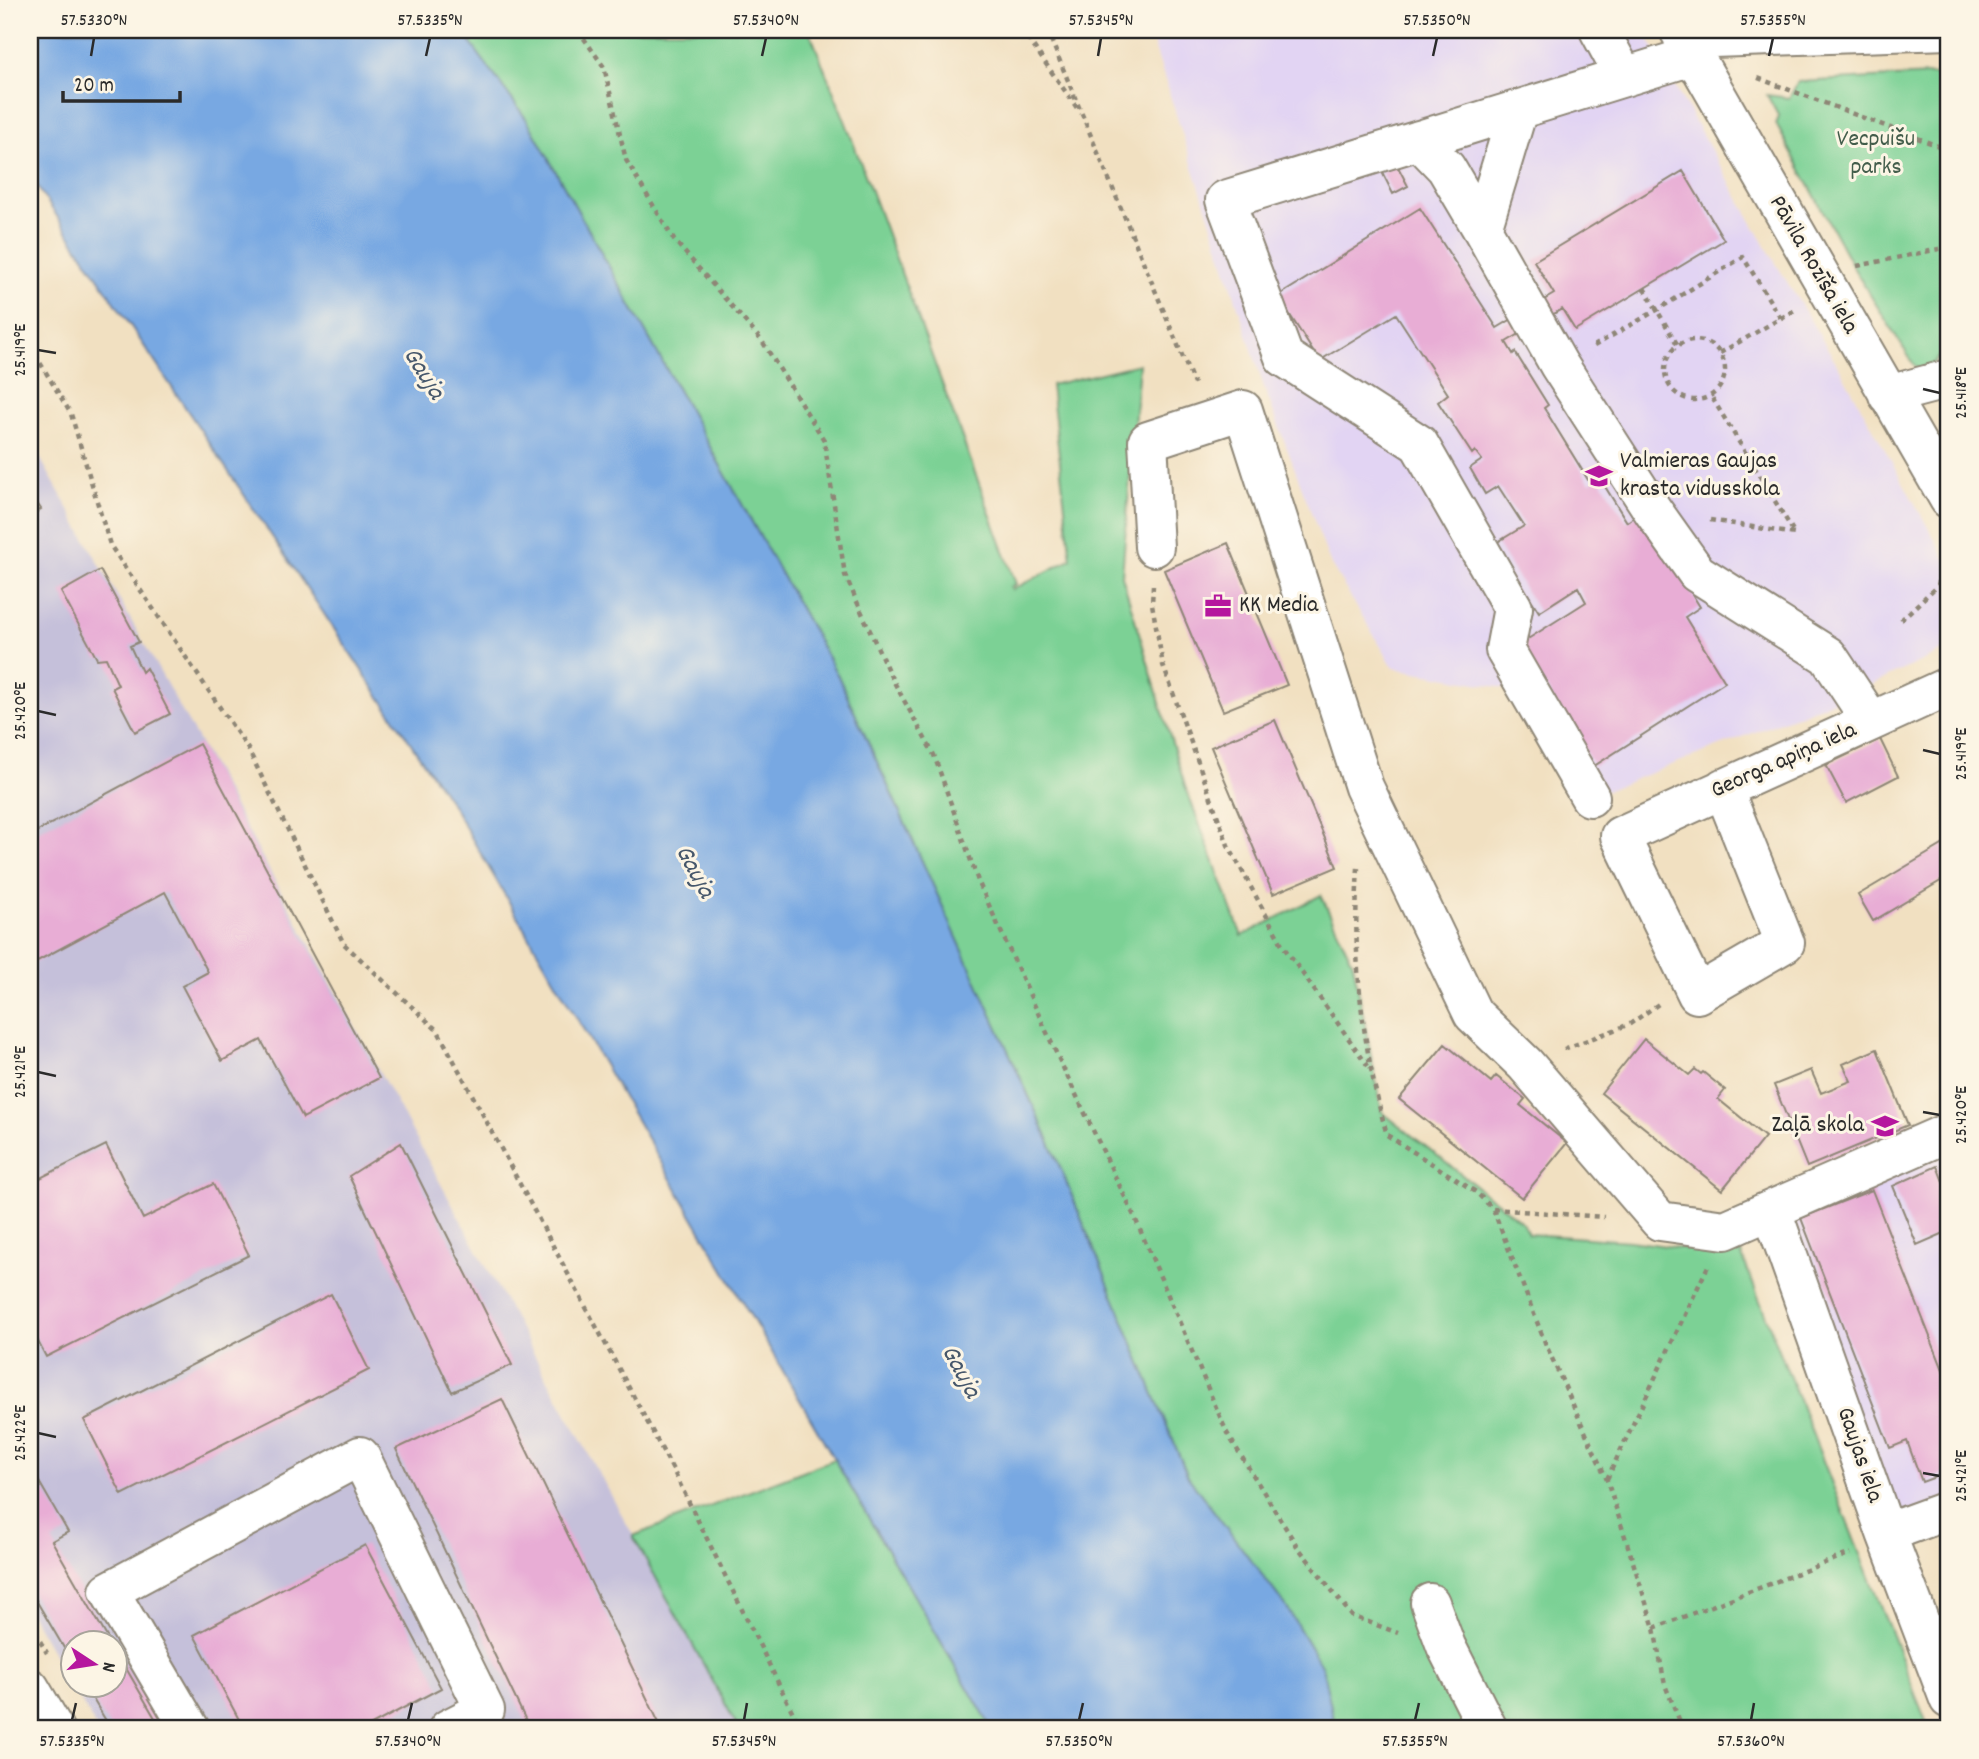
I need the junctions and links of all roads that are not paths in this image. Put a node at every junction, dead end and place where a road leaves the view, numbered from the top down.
1 (1599, 30) edge
2 (1949, 30) edge
3 (1685, 41) edge
4 (1624, 76) junction
5 (1518, 110) junction
6 (1419, 140) junction
7 (1482, 229) junction
8 (1949, 379) edge
9 (1888, 395) junction
10 (1949, 499) edge
11 (1154, 547) road end
12 (1949, 686) edge
13 (1871, 721) junction
14 (1723, 789) junction
15 (1590, 797) dead end
16 (1949, 1132) edge
17 (1772, 1211) junction
18 (1949, 1510) edge
19 (1874, 1541) junction
20 (1430, 1603) dead end
21 (30, 1688) edge
22 (1949, 1699) edge
23 (54, 1729) edge
24 (190, 1729) edge
25 (448, 1729) edge
26 (1488, 1729) edge

1 - 4 street
2 - 3 street
3 - 4 street
3 - 9 street, Pāvila Rozīša iela
4 - 5 street
5 - 6 street
5 - 7 street
6 - 7 street
6 - 15 street
7 - 13 street
8 - 9 street
9 - 10 street, Pāvila Rozīša iela
11 - 17 street
12 - 13 street, Georga apiņa iela
13 - 14 street, Georga apiņa iela
14 - 14 street, Georga apiņa iela
16 - 17 street
17 - 19 street, Gaujas iela
18 - 19 street
19 - 22 street, Gaujas iela
20 - 26 street
21 - 23 street
24 - 25 street

